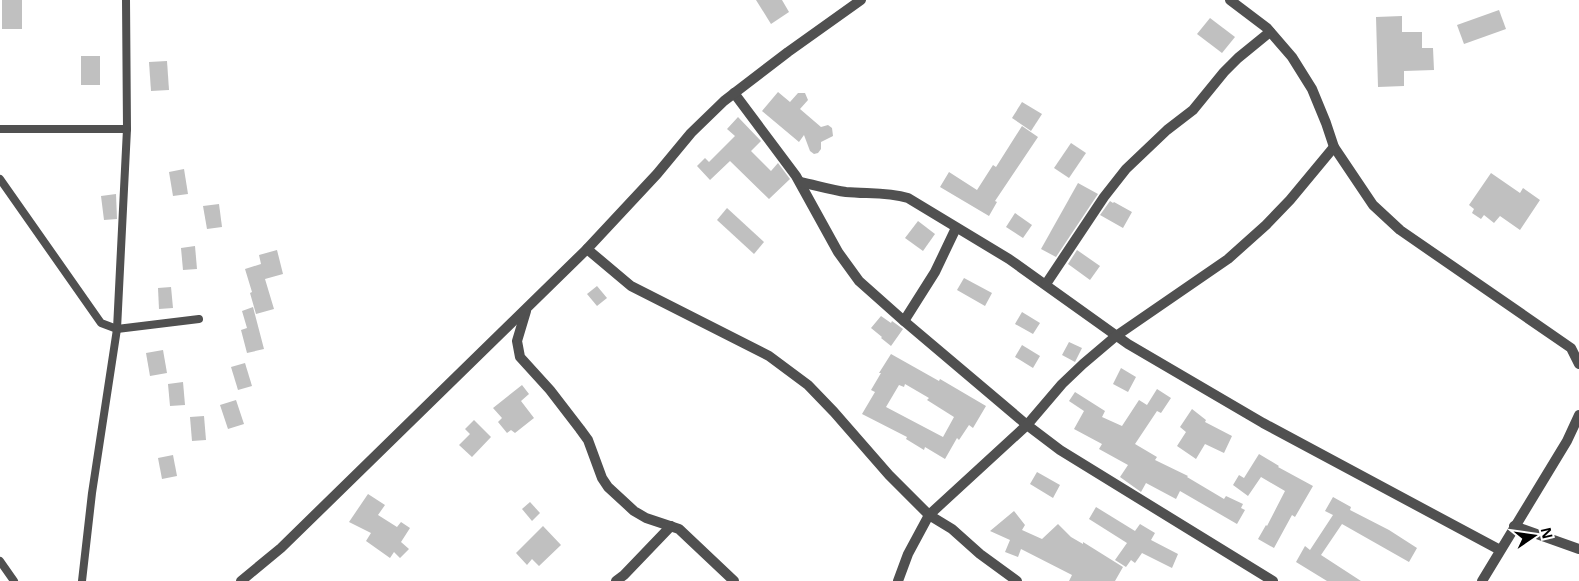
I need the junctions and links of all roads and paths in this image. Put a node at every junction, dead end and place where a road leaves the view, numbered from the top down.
1 (126, 0) edge
2 (861, 0) edge
3 (1230, 0) edge
4 (1270, 32) junction
5 (734, 92) junction
6 (0, 129) edge
7 (127, 129) junction
8 (1334, 147) junction
9 (0, 179) edge
10 (800, 182) junction
11 (956, 228) junction
12 (587, 249) junction
13 (1046, 284) junction
14 (526, 310) junction
15 (199, 320) dead end
16 (904, 321) junction
17 (117, 329) junction
18 (1116, 336) junction
19 (1579, 364) edge
20 (1579, 414) edge
21 (1027, 425) junction
22 (929, 515) junction
23 (671, 526) junction
24 (1514, 526) junction
25 (1579, 549) edge
26 (1500, 550) junction
27 (0, 561) edge
28 (14, 581) edge
29 (82, 581) edge
30 (241, 581) edge
31 (616, 581) edge
32 (734, 581) edge
33 (898, 581) edge
34 (1017, 581) edge
35 (1273, 581) edge
36 (1482, 581) edge

1 - 7 lane
2 - 5 street
3 - 4 street
4 - 8 street
4 - 13 street
5 - 10 street
5 - 12 street
6 - 7 lane
7 - 17 lane
8 - 18 street
8 - 19 street
9 - 17 lane
10 - 11 street
10 - 16 street
11 - 13 street
11 - 16 street
12 - 14 street
12 - 22 street
13 - 18 street
14 - 23 street
14 - 30 street
15 - 17 lane
16 - 21 street
17 - 29 lane
18 - 21 street
18 - 26 street
20 - 24 street
21 - 22 street
21 - 35 street
22 - 33 street
22 - 34 street
23 - 31 street
23 - 32 street
24 - 25 street
24 - 26 street
26 - 36 street
27 - 28 lane

